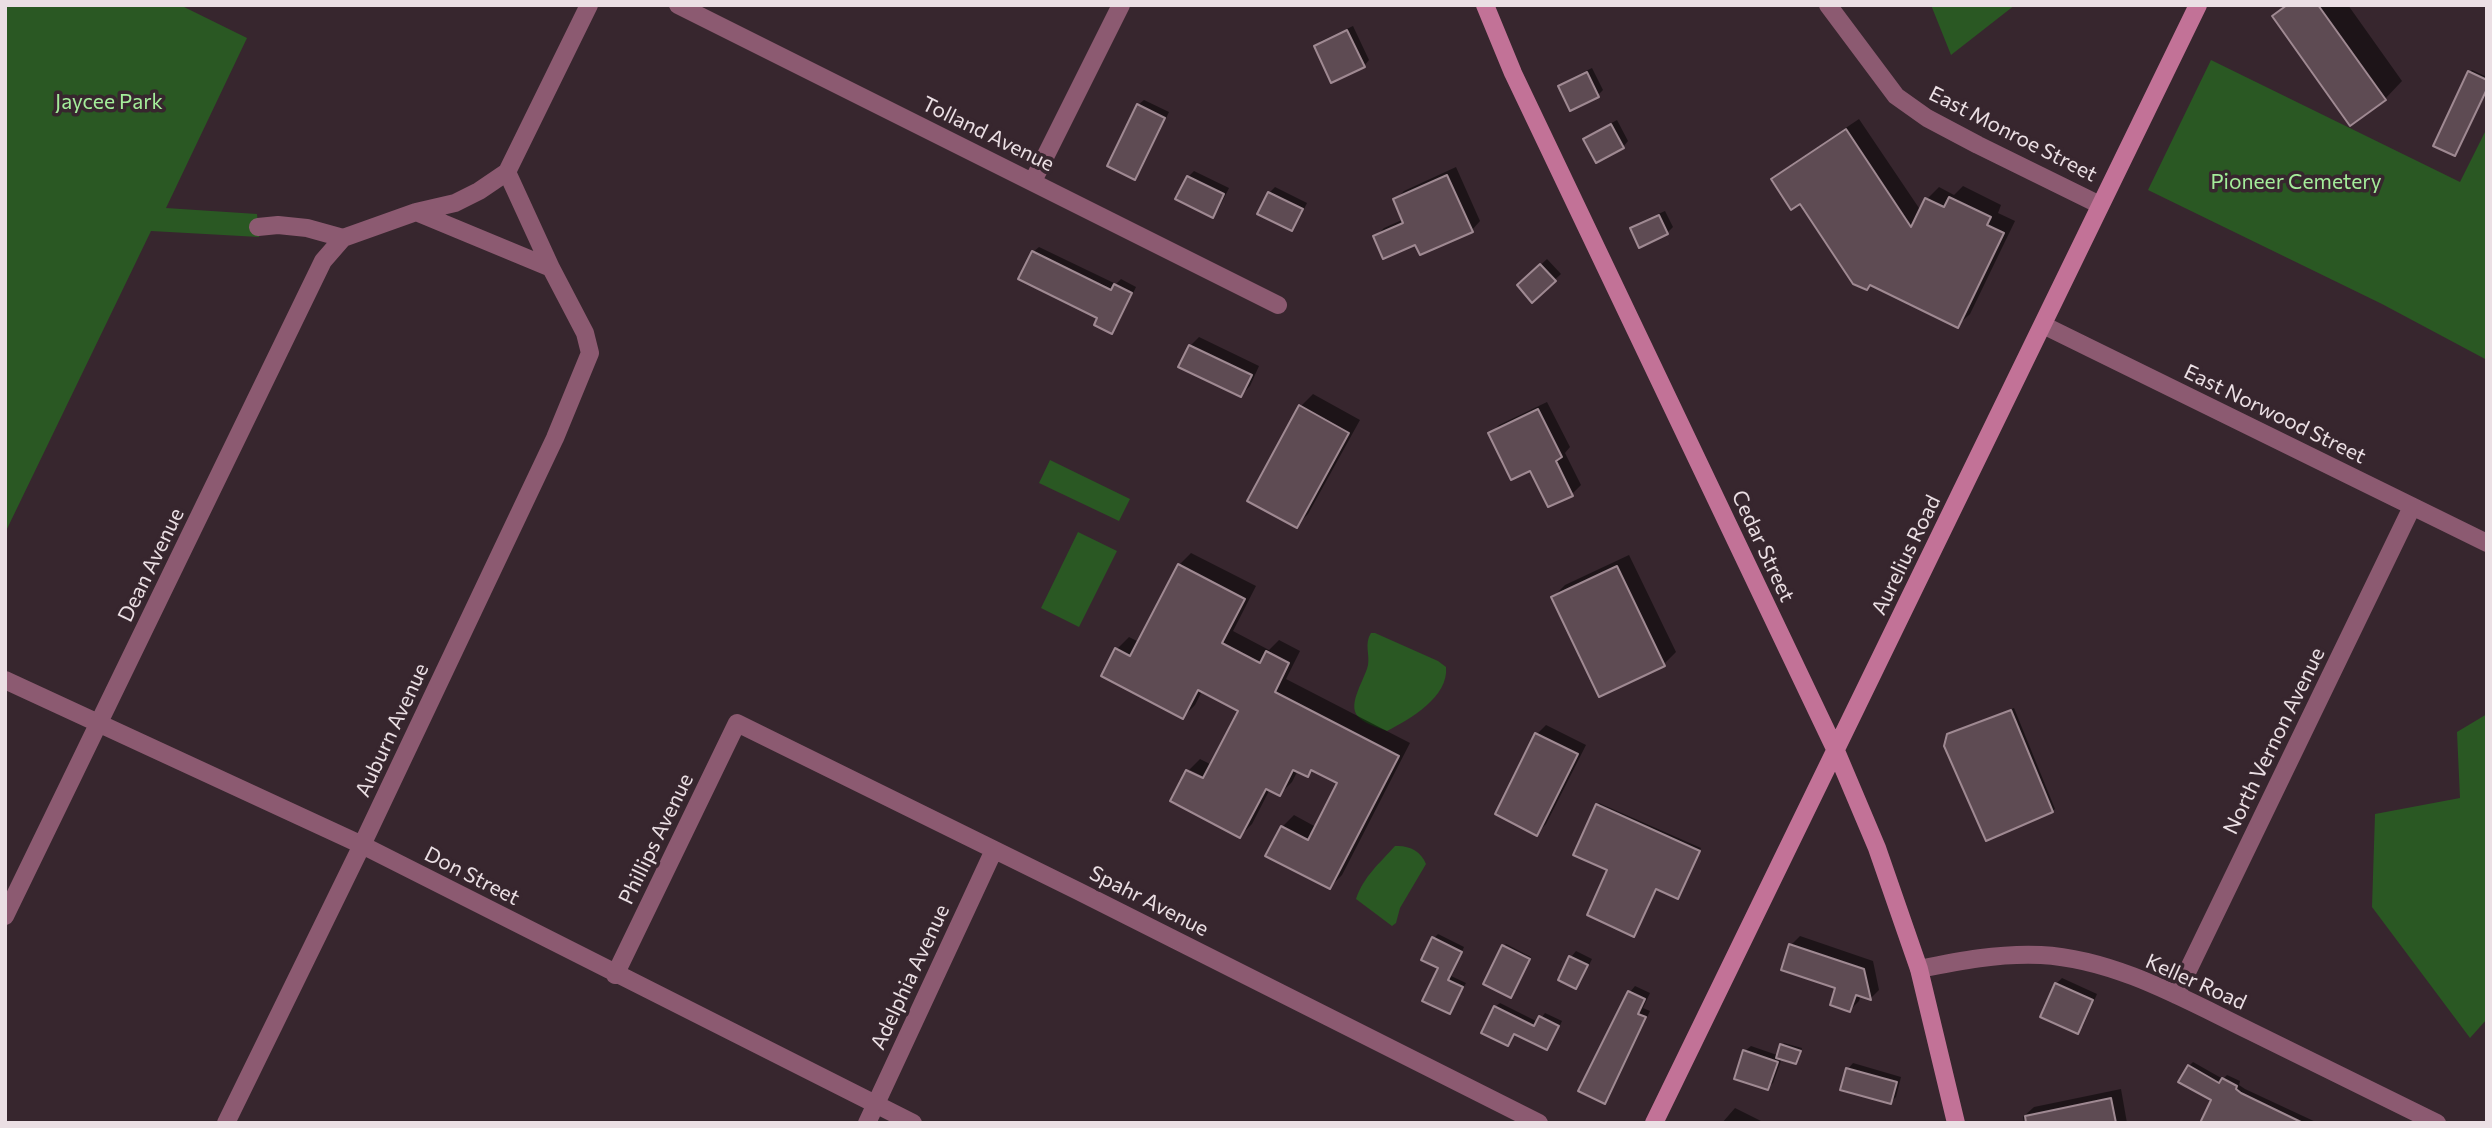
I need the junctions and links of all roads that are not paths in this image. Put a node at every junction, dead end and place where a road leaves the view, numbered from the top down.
1 (589, 5) edge
2 (678, 5) edge
3 (1121, 5) edge
4 (1485, 5) edge
5 (1828, 5) edge
6 (2198, 5) edge
7 (507, 172) junction
8 (1033, 181) junction
9 (2100, 205) junction
10 (416, 212) junction
11 (258, 227) dead end
12 (343, 238) junction
13 (551, 268) junction
14 (1278, 305) dead end
15 (2043, 325) junction
16 (2412, 507) junction
17 (2487, 543) edge
18 (5, 680) edge
19 (737, 723) joint
20 (99, 724) junction
21 (1836, 751) junction
22 (362, 845) junction
23 (994, 850) junction
24 (5, 916) edge
25 (1919, 969) junction
26 (615, 975) junction
27 (2176, 995) junction
28 (876, 1105) junction
29 (226, 1123) edge
30 (867, 1123) edge
31 (913, 1123) edge
32 (1539, 1123) edge
33 (1654, 1123) edge
34 (1956, 1123) edge
35 (2437, 1123) edge

1 - 7 street
2 - 8 street, Tolland Avenue
3 - 8 street
4 - 21 street, Cedar Street
5 - 9 street, East Monroe Street
6 - 9 street, Aurelius Road
7 - 10 street
7 - 13 street
8 - 14 street, Tolland Avenue
9 - 15 street, Aurelius Road
10 - 12 street
10 - 13 street
11 - 12 street
12 - 20 street, Dean Avenue
13 - 22 street, Auburn Avenue
15 - 16 street, East Norwood Street
15 - 21 street, Aurelius Road
16 - 17 street, East Norwood Street
16 - 27 street, North Vernon Avenue
18 - 20 street, Don Street
19 - 23 street, Spahr Avenue
19 - 26 street, Phillips Avenue
20 - 22 street, Don Street
20 - 24 street, Dean Avenue
21 - 25 street, Cedar Street
21 - 33 street, Aurelius Road
22 - 26 street, Don Street
22 - 29 street, Auburn Avenue
23 - 28 street, Adelphia Avenue
23 - 32 street, Spahr Avenue
25 - 27 street, Keller Road
25 - 34 street, Cedar Street
26 - 28 street, Don Street
27 - 35 street, Keller Road
28 - 30 street, Adelphia Avenue
28 - 31 street, Don Street

